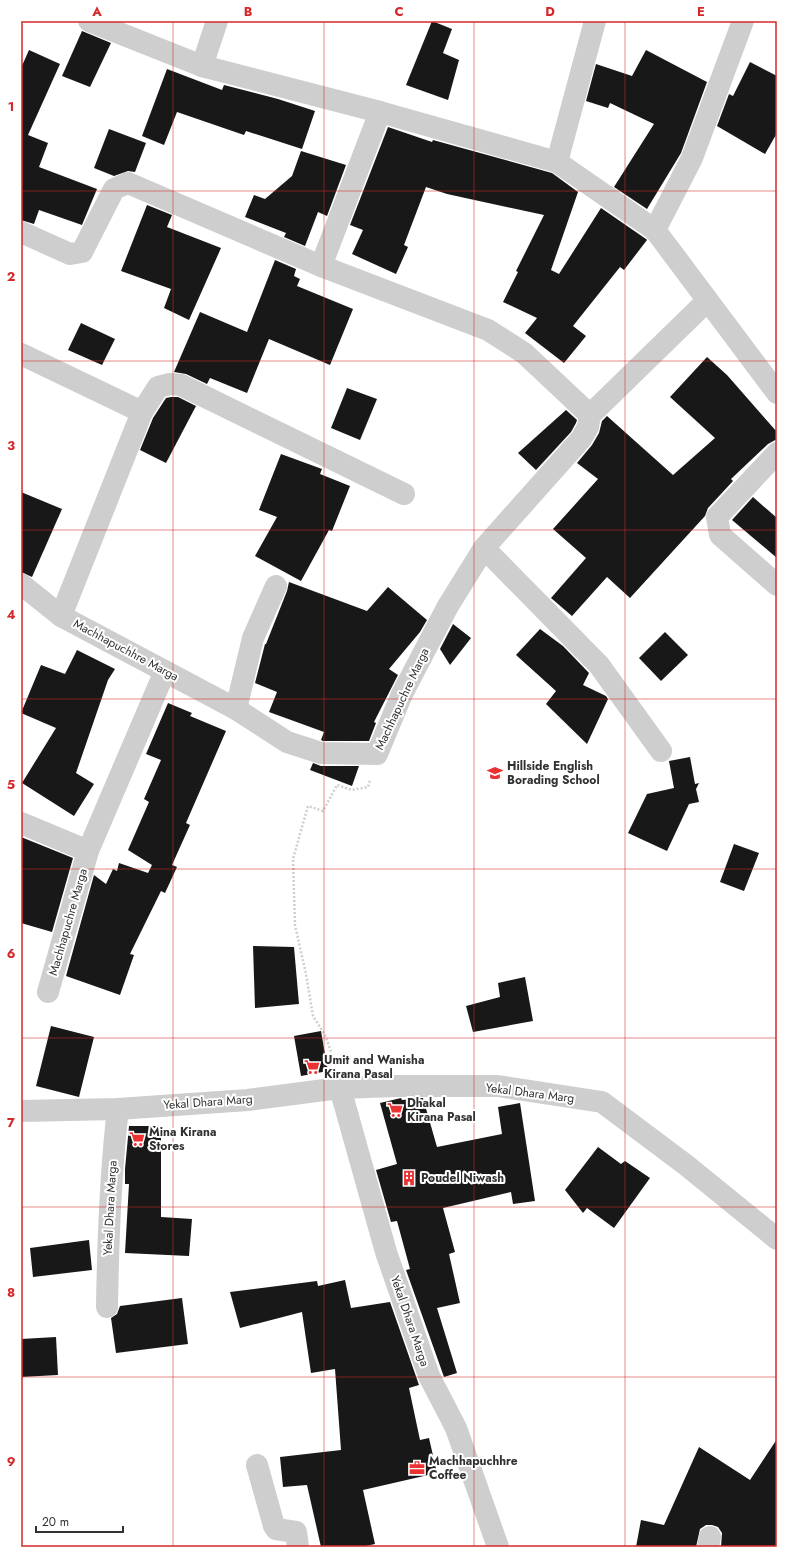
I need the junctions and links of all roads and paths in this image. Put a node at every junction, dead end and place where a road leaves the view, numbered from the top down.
1 (89, 21) edge
2 (217, 21) edge
3 (595, 21) edge
4 (743, 21) edge
5 (202, 66) junction
6 (380, 112) junction
7 (557, 162) junction
8 (655, 230) junction
9 (21, 232) edge
10 (321, 266) junction
11 (707, 301) junction
12 (21, 354) edge
13 (775, 384) edge
14 (142, 412) junction
15 (590, 415) junction
16 (777, 453) edge
17 (404, 494) dead end
18 (484, 548) junction
19 (21, 584) edge
20 (777, 585) edge
21 (276, 586) dead end
22 (61, 616) junction
23 (165, 671) junction
24 (236, 709) junction
25 (661, 751) dead end
26 (377, 754) junction
27 (21, 823) edge
28 (88, 851) junction
29 (48, 992) dead end
30 (340, 1088) junction
31 (118, 1109) junction
32 (21, 1111) edge
33 (777, 1239) edge
34 (107, 1307) dead end
35 (257, 1465) dead end
36 (298, 1547) edge
37 (498, 1547) edge

1 - 5 street
2 - 5 street
3 - 7 street
4 - 8 street
5 - 6 street
6 - 7 street
6 - 10 street
7 - 8 street
8 - 11 street
9 - 10 street
10 - 15 street
11 - 13 street
11 - 15 street
12 - 14 street
14 - 17 street
14 - 22 street
15 - 18 street, Machhapuchre Marga
16 - 20 street
18 - 25 street
18 - 26 street, Machhapuchre Marga
19 - 22 street, Machhapuchhre Marga
21 - 24 street
22 - 23 street, Machhapuchhre Marga
23 - 24 street, Machhapuchhre Marga
23 - 28 street, Machhapuchre Marga
24 - 26 street, Machhapuchre Marga
26 - 30 path
27 - 28 street
28 - 29 street, Machhapuchre Marga
30 - 31 street, Yekal Dhara Marg
30 - 33 street, Yekal Dhara Marg
30 - 37 street, Yekal Dhara Marga
31 - 32 street, Yekal Dhara Marg
31 - 34 street, Yekal Dhara Marga
35 - 36 street

